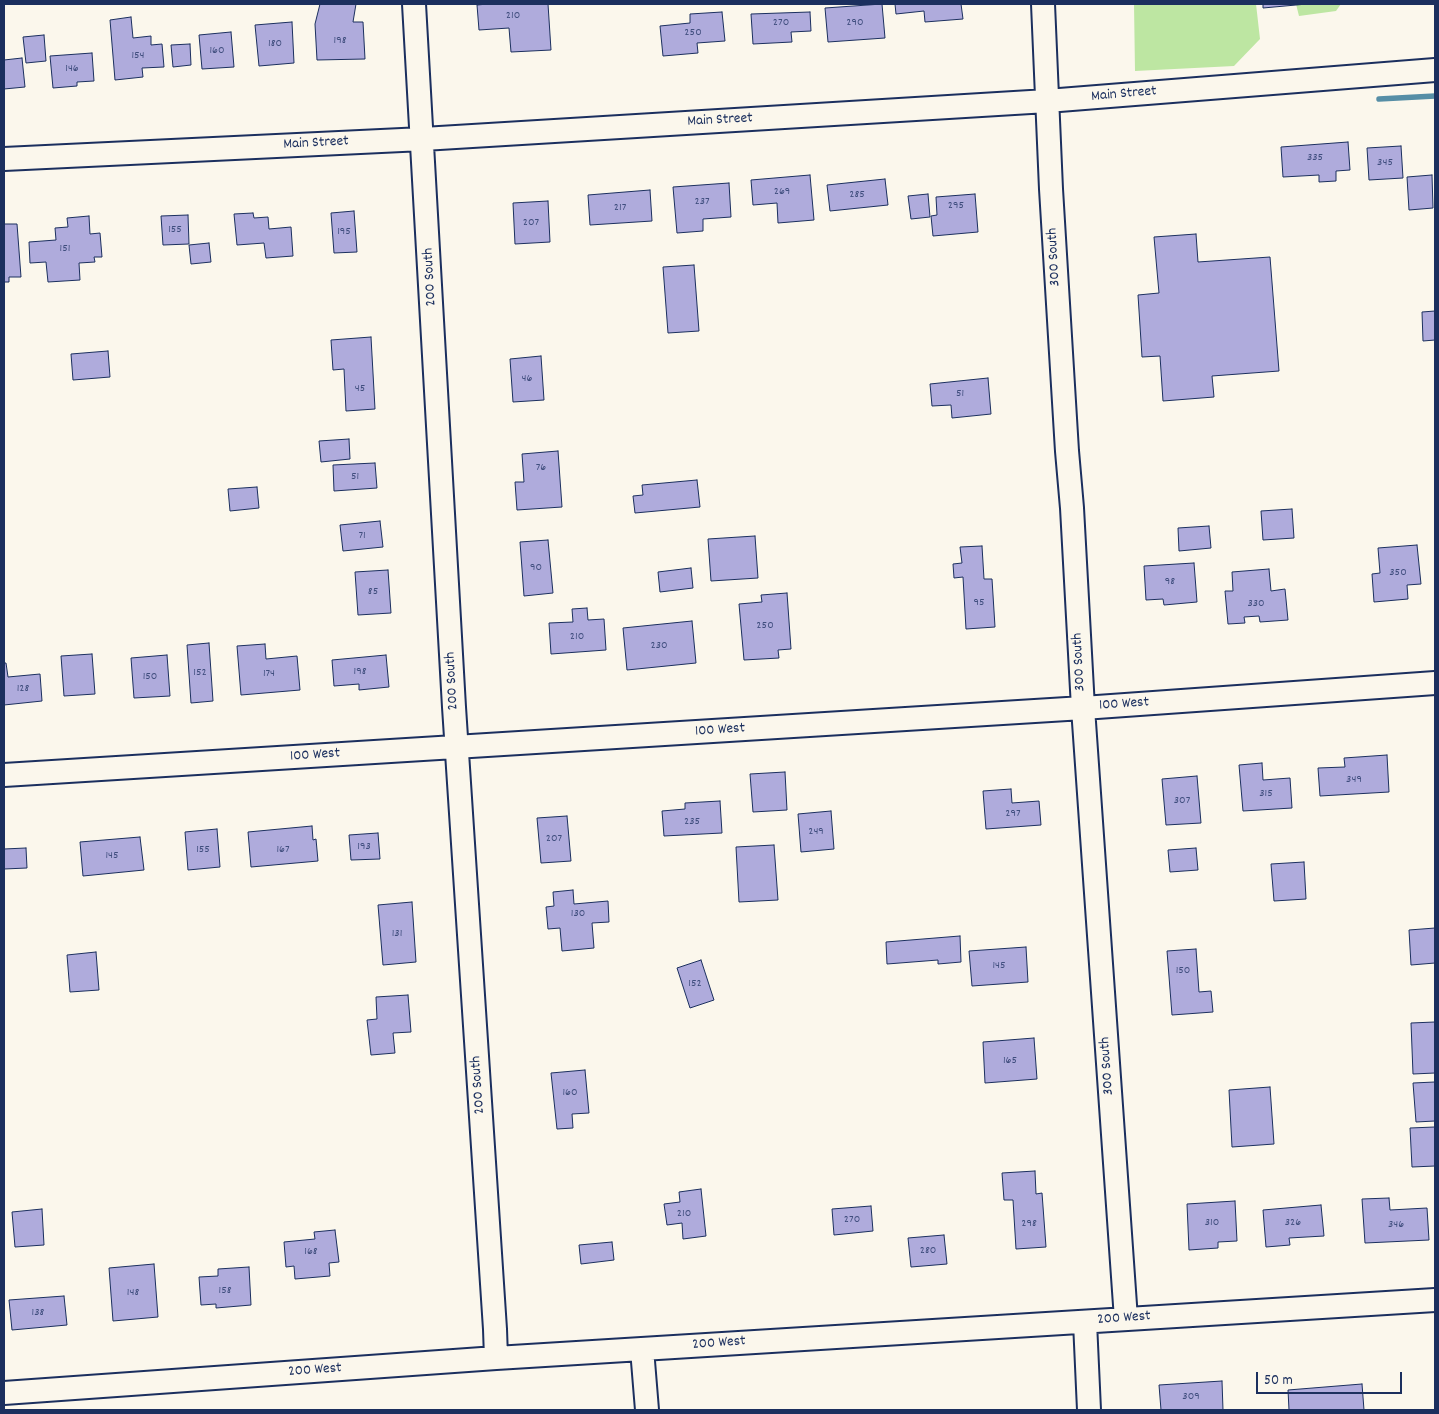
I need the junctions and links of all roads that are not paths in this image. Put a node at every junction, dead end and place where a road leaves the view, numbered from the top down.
1 (414, 4) edge
2 (1043, 4) edge
3 (1435, 70) edge
4 (1046, 101) junction
5 (423, 139) junction
6 (4, 159) edge
7 (1435, 683) edge
8 (1083, 708) junction
9 (457, 747) junction
10 (4, 775) edge
11 (1435, 1300) edge
12 (1126, 1319) junction
13 (1084, 1322) junction
14 (642, 1349) junction
15 (496, 1358) junction
16 (4, 1394) edge
17 (647, 1410) edge
18 (1089, 1410) edge

1 - 5 street, 200 South
2 - 4 street, 300 South
3 - 4 street, Main Street
4 - 5 street, Main Street
4 - 8 street, 300 South
5 - 6 street, Main Street
5 - 9 street, 200 South
7 - 8 street, 100 West
8 - 9 street, 100 West
8 - 12 street, 300 South
9 - 10 street, 100 West
9 - 15 street, 200 South
11 - 12 street, 200 West
12 - 13 street, 200 West
13 - 14 street, 200 West
13 - 18 street
14 - 15 street, 200 West
14 - 17 street
15 - 16 street, 200 West

